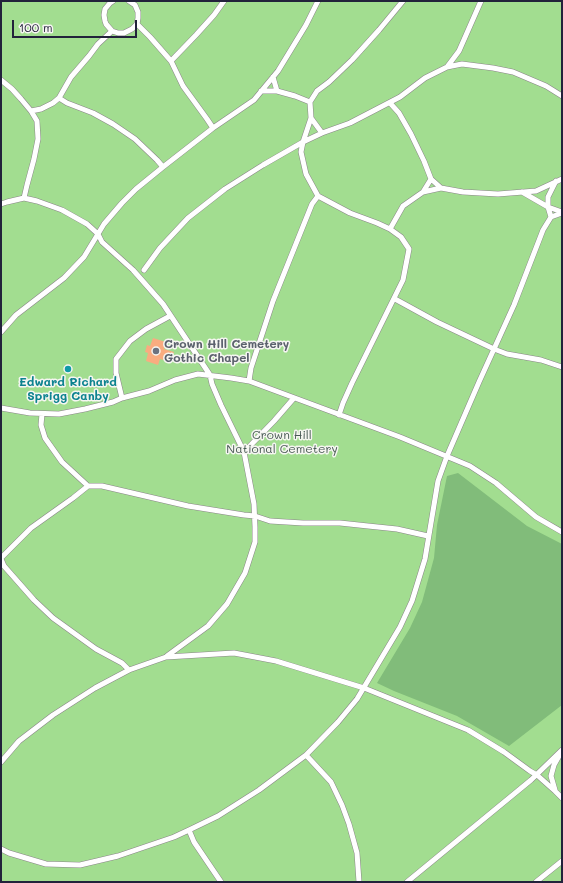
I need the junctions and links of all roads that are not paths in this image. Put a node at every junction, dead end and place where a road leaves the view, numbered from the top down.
1 (113, 1) edge
2 (129, 1) edge
3 (224, 1) edge
4 (318, 1) edge
5 (403, 1) edge
6 (481, 1) edge
7 (137, 24) junction
8 (112, 31) junction
9 (459, 51) junction
10 (170, 61) junction
11 (462, 64) junction
12 (447, 67) junction
13 (273, 77) junction
14 (1, 80) edge
15 (261, 91) junction
16 (277, 91) junction
17 (562, 96) edge
18 (60, 98) junction
19 (310, 102) junction
20 (390, 103) junction
21 (41, 109) junction
22 (31, 111) junction
23 (311, 118) junction
24 (37, 121) junction
25 (213, 128) junction
26 (322, 133) junction
27 (303, 142) junction
28 (292, 149) junction
29 (301, 152) junction
30 (163, 167) junction
31 (430, 180) junction
32 (559, 180) edge
33 (441, 188) junction
34 (423, 192) junction
35 (521, 192) junction
36 (318, 196) junction
37 (24, 198) junction
38 (1, 204) edge
39 (548, 207) junction
40 (562, 212) edge
41 (551, 217) junction
42 (390, 229) junction
43 (98, 234) junction
44 (133, 270) junction
45 (144, 270) junction
46 (144, 282) junction
47 (395, 299) junction
48 (170, 316) junction
49 (1, 332) edge
50 (494, 349) junction
51 (562, 367) edge
52 (210, 376) junction
53 (248, 381) junction
54 (122, 398) junction
55 (294, 398) junction
56 (1, 408) edge
57 (42, 414) junction
58 (339, 415) junction
59 (244, 452) junction
60 (447, 456) junction
61 (88, 486) junction
62 (255, 516) junction
63 (562, 532) edge
64 (428, 536) junction
65 (1, 558) edge
66 (3, 568) edge
67 (166, 656) junction
68 (129, 670) junction
69 (364, 688) junction
70 (562, 750) edge
71 (306, 755) junction
72 (1, 762) edge
73 (537, 775) junction
74 (555, 790) junction
75 (562, 798) edge
76 (189, 830) junction
77 (1, 849) edge
78 (562, 861) edge
79 (222, 882) edge
80 (359, 882) edge
81 (407, 882) edge
82 (536, 882) edge

1 - 8 lane
2 - 7 lane
3 - 10 lane
4 - 13 lane
5 - 19 lane
6 - 9 lane
7 - 8 lane
7 - 10 lane
8 - 18 lane
9 - 11 lane
9 - 12 lane
10 - 25 lane
11 - 12 lane
11 - 17 lane
12 - 20 lane
13 - 15 lane
13 - 16 lane
14 - 22 lane
15 - 16 lane
15 - 25 lane
16 - 19 lane
18 - 21 lane
18 - 30 lane
19 - 23 lane
20 - 26 lane
20 - 31 lane
21 - 22 lane
21 - 24 lane
22 - 24 lane
23 - 26 lane
23 - 27 lane
24 - 37 lane
25 - 30 lane
26 - 27 lane
27 - 28 lane
27 - 29 lane
28 - 29 lane
28 - 45 lane
29 - 36 lane
30 - 43 lane
31 - 33 lane
31 - 34 lane
32 - 35 lane
32 - 39 lane
33 - 34 lane
33 - 35 lane
34 - 42 lane
35 - 39 lane
36 - 42 lane
36 - 53 lane
37 - 38 lane
37 - 43 lane
39 - 40 lane
39 - 41 lane
40 - 41 lane
41 - 50 lane
42 - 47 lane
43 - 44 lane
43 - 49 lane
44 - 45 lane
44 - 46 lane
45 - 46 lane
46 - 48 lane
47 - 50 lane
47 - 58 lane
48 - 52 lane
48 - 54 lane
50 - 51 lane
50 - 60 lane
52 - 53 lane
52 - 54 lane
52 - 59 lane
53 - 55 lane
54 - 57 lane
55 - 58 lane
55 - 59 lane
56 - 57 lane
57 - 61 lane
58 - 60 lane
59 - 62 lane
60 - 63 lane
60 - 64 lane
61 - 62 lane
61 - 65 lane
62 - 64 lane
62 - 67 lane
64 - 69 lane
65 - 66 lane
66 - 68 lane
67 - 68 lane
67 - 69 lane
68 - 72 lane
69 - 71 lane
69 - 73 lane
70 - 73 lane
70 - 74 lane
71 - 76 lane
71 - 80 lane
73 - 74 lane
73 - 81 lane
74 - 75 lane
76 - 77 lane
76 - 79 lane
78 - 82 lane

